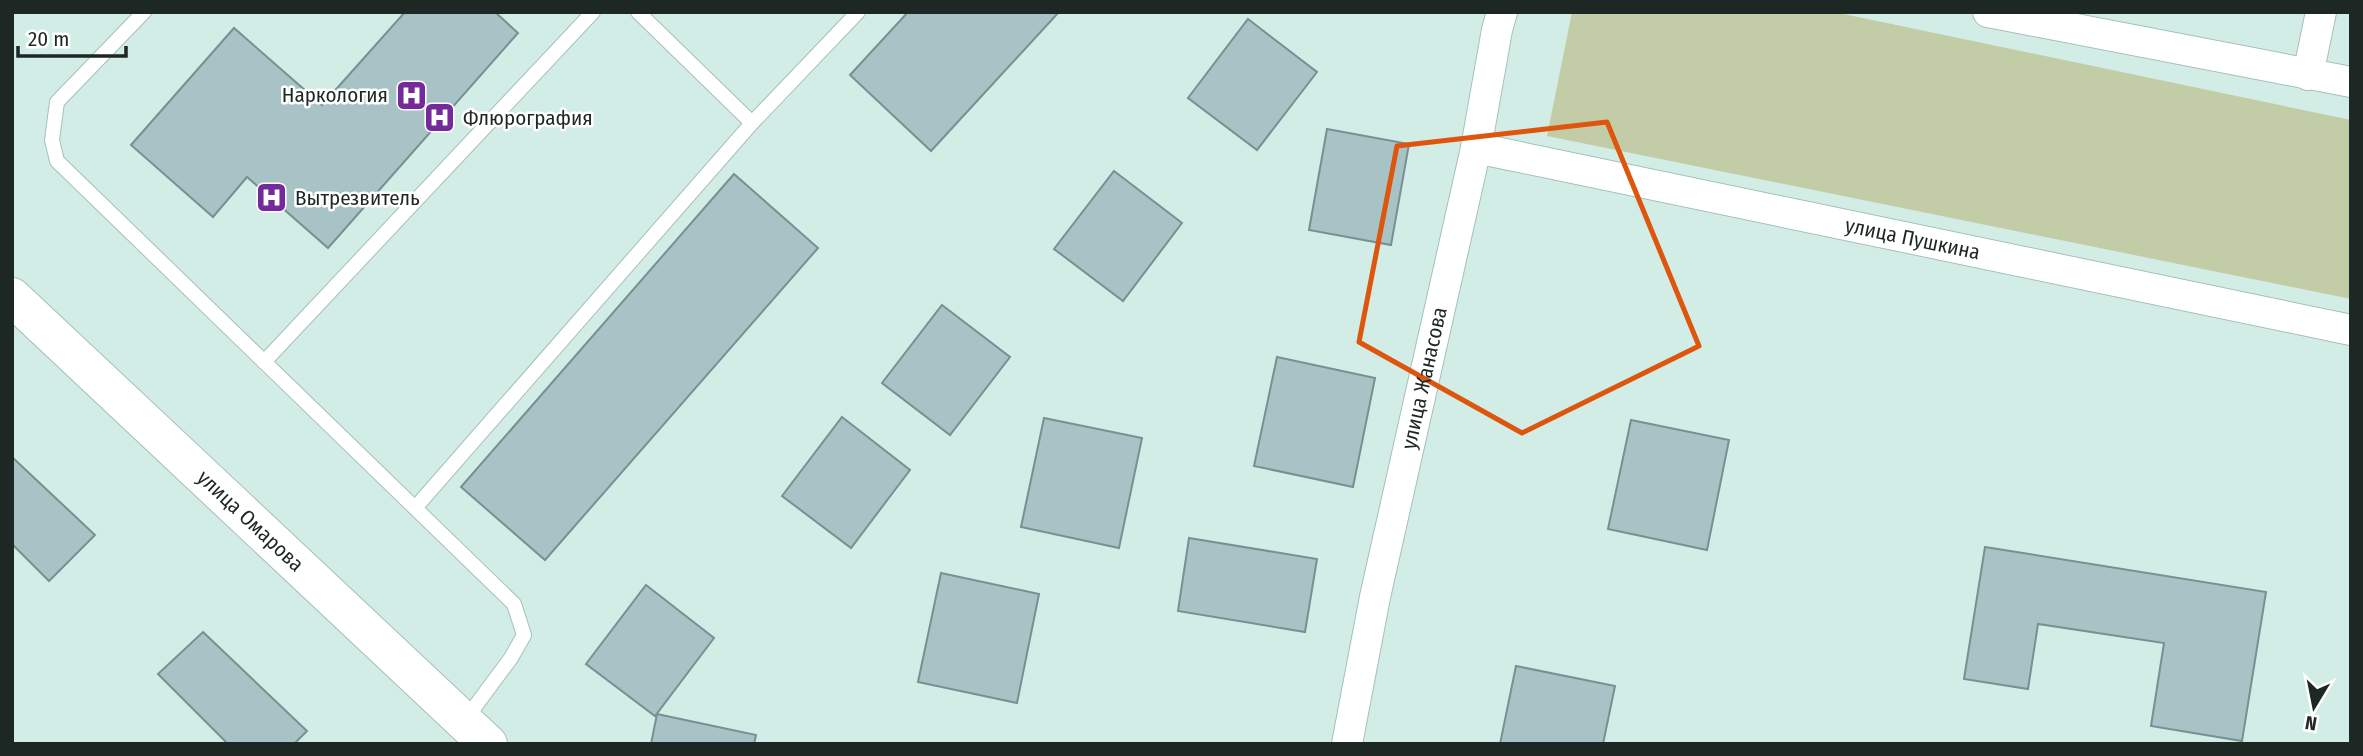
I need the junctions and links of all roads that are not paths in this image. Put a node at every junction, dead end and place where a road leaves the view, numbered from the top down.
1 (144, 12) edge
2 (593, 12) edge
3 (638, 12) edge
4 (858, 12) edge
5 (1988, 12) edge
6 (2321, 12) edge
7 (1492, 18) edge
8 (2308, 75) junction
9 (2351, 82) edge
10 (752, 124) junction
11 (1476, 148) junction
12 (12, 297) edge
13 (2351, 330) edge
14 (264, 362) junction
15 (415, 508) junction
16 (476, 733) edge
17 (1347, 744) edge

1 - 14 lane
2 - 14 lane
3 - 10 lane
4 - 10 lane
5 - 8 street
6 - 8 street
7 - 11 street, улица Жанасова
8 - 9 street
10 - 15 lane
11 - 13 street, улица Пушкина
11 - 17 street, улица Жанасова
12 - 16 street, улица Омарова
14 - 15 lane
15 - 16 lane

